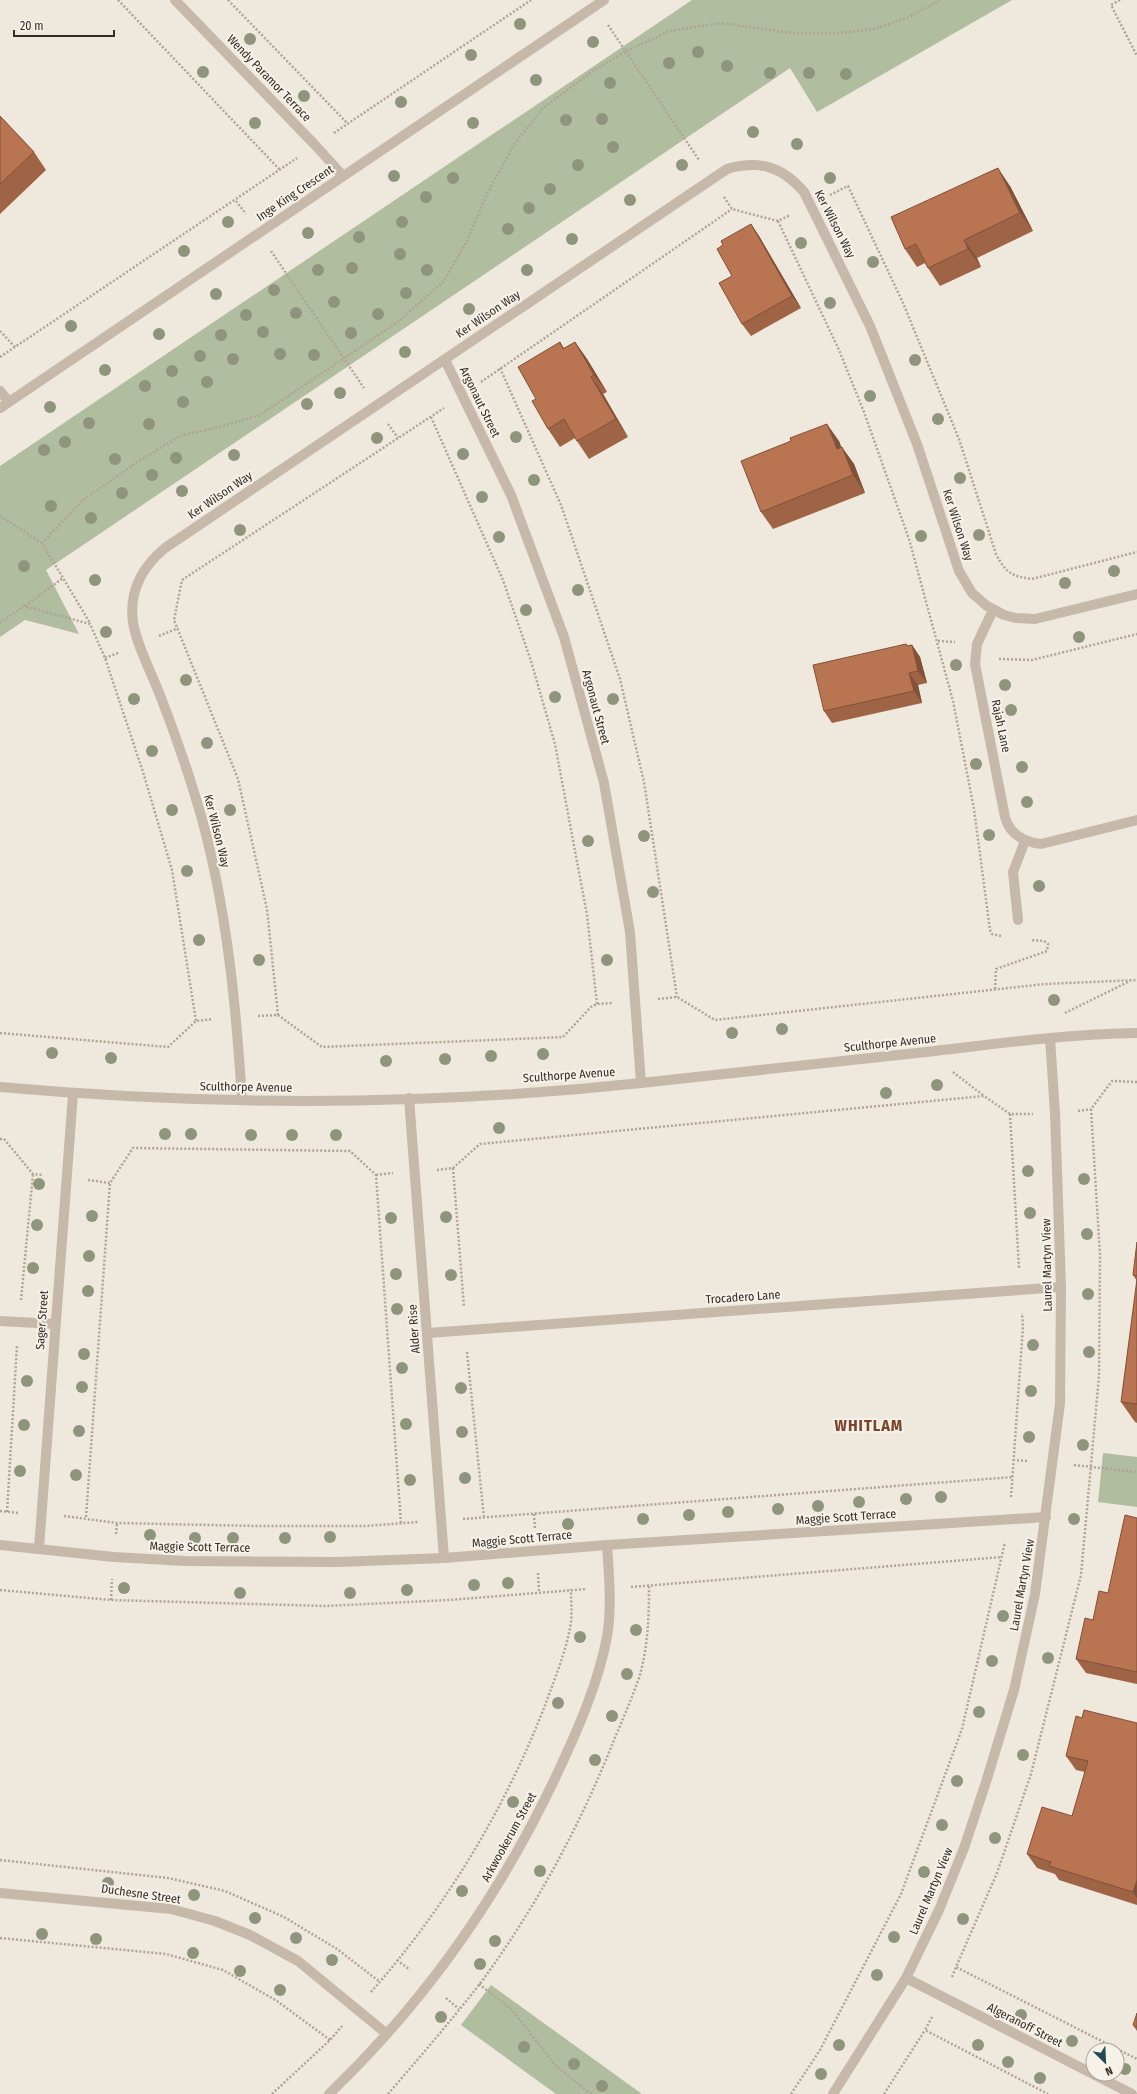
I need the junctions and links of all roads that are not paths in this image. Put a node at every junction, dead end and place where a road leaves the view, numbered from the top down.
1 (175, 0) edge
2 (604, 0) edge
3 (343, 176) junction
4 (445, 360) junction
5 (0, 390) edge
6 (9, 402) junction
7 (0, 408) edge
8 (1137, 594) edge
9 (993, 610) junction
10 (1137, 820) edge
11 (1025, 841) junction
12 (1018, 920) dead end
13 (1137, 1032) edge
14 (1050, 1038) junction
15 (641, 1083) junction
16 (0, 1087) edge
17 (73, 1094) junction
18 (410, 1098) junction
19 (242, 1100) junction
20 (1061, 1287) junction
21 (0, 1321) edge
22 (55, 1324) junction
23 (428, 1333) junction
24 (1046, 1517) junction
25 (0, 1545) edge
26 (607, 1545) junction
27 (39, 1548) junction
28 (444, 1558) junction
29 (0, 1893) edge
30 (906, 1978) junction
31 (387, 2034) junction
32 (329, 2094) edge
33 (833, 2094) edge
34 (1132, 2094) edge

1 - 3 street, Wendy Paramor Terrace
2 - 3 street, Inge King Crescent
3 - 6 street, Inge King Crescent
4 - 9 street, Ker Wilson Way
4 - 15 street, Argonaut Street
4 - 19 street, Ker Wilson Way
5 - 6 street
6 - 7 street, Inge King Crescent
8 - 9 street, Ker Wilson Way
9 - 11 street, Rajah Lane
10 - 11 street
11 - 12 street
13 - 14 street, Sculthorpe Avenue
14 - 15 street, Sculthorpe Avenue
14 - 20 street, Laurel Martyn View
15 - 18 street, Sculthorpe Avenue
16 - 17 street, Sculthorpe Avenue
17 - 19 street, Sculthorpe Avenue
17 - 22 street, Sager Street
18 - 19 street, Sculthorpe Avenue
18 - 23 street, Alder Rise
20 - 23 street, Trocadero Lane
20 - 24 street, Laurel Martyn View
21 - 22 street
22 - 27 street, Sager Street
23 - 28 street, Alder Rise
24 - 26 street, Maggie Scott Terrace
24 - 30 street, Laurel Martyn View
25 - 27 street, Maggie Scott Terrace
26 - 28 street, Maggie Scott Terrace
26 - 31 street, Arkwookerum Street
27 - 28 street, Maggie Scott Terrace
29 - 31 street, Duchesne Street
30 - 33 street, Laurel Martyn View
30 - 34 street, Algeranoff Street
31 - 32 street, Arkwookerum Street

